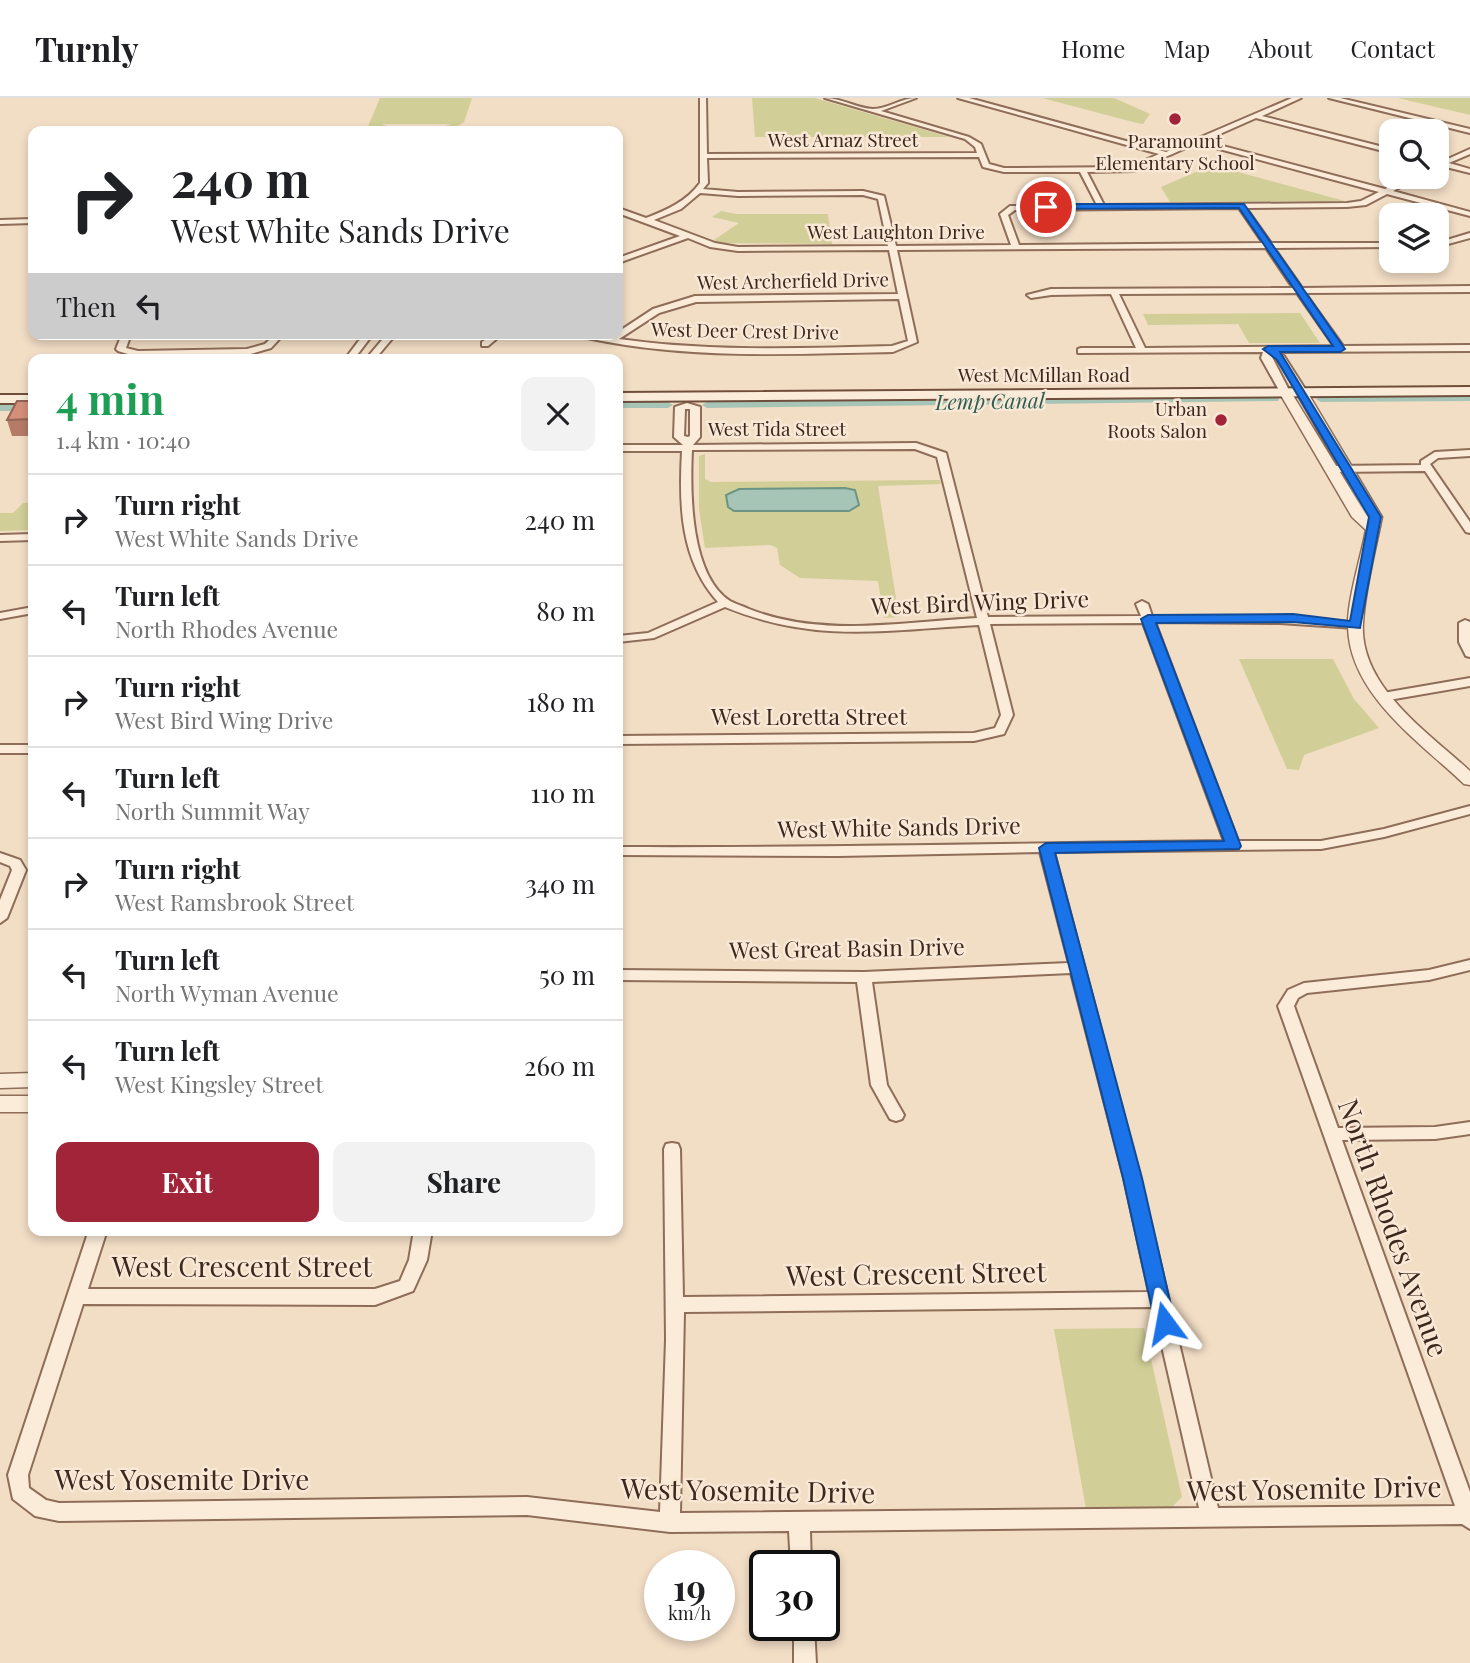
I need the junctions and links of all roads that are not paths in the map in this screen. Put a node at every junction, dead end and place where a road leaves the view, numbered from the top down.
1 (703, 98) edge
2 (828, 98) edge
3 (913, 98) edge
4 (961, 98) edge
5 (1298, 98) edge
6 (1332, 98) edge
7 (874, 111) junction
8 (1256, 116) junction
9 (1470, 131) edge
10 (1197, 141) junction
11 (1379, 148) edge
12 (1470, 151) edge
13 (981, 155) junction
14 (1166, 155) junction
15 (705, 156) junction
16 (1449, 160) edge
17 (1449, 166) edge
18 (1083, 170) junction
19 (1470, 171) edge
20 (1393, 189) edge
21 (699, 191) junction
22 (1387, 192) junction
23 (1101, 206) junction
24 (1241, 206) junction
25 (623, 213) edge
26 (1470, 214) edge
27 (28, 221) edge
28 (645, 221) junction
29 (0, 222) edge
30 (1470, 235) edge
31 (687, 236) junction
32 (1449, 241) edge
33 (1379, 245) edge
34 (1267, 246) junction
35 (1016, 247) junction
36 (893, 248) junction
37 (623, 259) edge
38 (1470, 289) edge
39 (1300, 290) junction
40 (1114, 292) junction
41 (904, 296) junction
42 (1031, 296) dead end
43 (623, 333) edge
44 (124, 340) edge
45 (272, 340) edge
46 (364, 340) edge
47 (387, 340) edge
48 (490, 340) edge
49 (606, 340) edge
50 (610, 341) joint
51 (485, 344) dead end
52 (1470, 348) edge
53 (1268, 349) junction
54 (1340, 349) junction
55 (1142, 350) junction
56 (1081, 351) dead end
57 (353, 354) edge
58 (374, 354) edge
59 (1470, 391) edge
60 (1285, 392) junction
61 (1302, 392) junction
62 (623, 397) edge
63 (0, 399) edge
64 (28, 399) edge
65 (687, 402) junction
66 (687, 444) junction
67 (623, 448) edge
68 (1470, 453) edge
69 (1347, 468) junction
70 (1428, 468) junction
71 (1330, 469) junction
72 (1371, 528) junction
73 (1470, 530) edge
74 (28, 537) edge
75 (0, 538) edge
76 (724, 603) junction
77 (1142, 604) dead end
78 (28, 612) edge
79 (0, 616) edge
80 (1148, 619) junction
81 (984, 621) junction
82 (1465, 623) dead end
83 (1355, 625) junction
84 (623, 639) edge
85 (1470, 653) edge
86 (1470, 682) edge
87 (1383, 697) junction
88 (623, 740) edge
89 (0, 749) edge
90 (28, 749) edge
91 (1470, 780) edge
92 (1470, 810) edge
93 (1233, 846) junction
94 (1046, 848) junction
95 (623, 851) edge
96 (0, 858) edge
97 (0, 918) edge
98 (1470, 965) edge
99 (1077, 968) junction
100 (623, 975) edge
101 (864, 977) junction
102 (28, 1080) edge
103 (0, 1081) edge
104 (0, 1104) edge
105 (28, 1104) edge
106 (896, 1115) dead end
107 (1470, 1128) edge
108 (1331, 1134) junction
109 (672, 1149) dead end
110 (95, 1236) edge
111 (422, 1236) edge
112 (76, 1296) junction
113 (1159, 1299) junction
114 (673, 1305) junction
115 (1469, 1517) edge
116 (1211, 1519) junction
117 (799, 1521) junction
118 (670, 1524) junction
119 (801, 1550) edge
120 (804, 1641) edge
121 (805, 1663) edge

1 - 15 street
2 - 7 street
3 - 7 street
4 - 14 street
5 - 8 street
6 - 9 street
7 - 13 street
8 - 10 street
8 - 11 street
10 - 14 street
10 - 22 street
12 - 16 street
13 - 15 street, West Arnaz Street
13 - 18 street
14 - 18 street
15 - 21 street
17 - 19 street
18 - 23 street
20 - 22 street
21 - 28 street
21 - 36 street
22 - 24 street
22 - 26 street
23 - 24 street
23 - 35 street
24 - 34 street
25 - 28 street, West Laughton Drive
27 - 29 street
28 - 31 street, West Laughton Drive
30 - 32 street
31 - 36 street, West Laughton Drive
31 - 37 street
33 - 34 street, West Laughton Drive
34 - 35 street, West Laughton Drive
34 - 39 street
35 - 36 street, West Laughton Drive
36 - 41 street
38 - 39 street
39 - 40 street
39 - 54 street
40 - 42 street
40 - 55 street
41 - 43 street, West Archerfield Drive
41 - 50 street, West Deer Crest Drive
44 - 45 street
46 - 57 street
47 - 58 street
48 - 51 street
49 - 50 street, West Deer Crest Drive
52 - 54 street
53 - 54 street
53 - 55 street
53 - 60 street
53 - 61 street
55 - 56 street
59 - 61 main road, West McMillan Road
60 - 61 main road, West McMillan Road
60 - 65 main road, West McMillan Road
60 - 71 street
61 - 69 street
62 - 65 main road, West McMillan Road
63 - 64 main road
65 - 66 street
65 - 66 street
66 - 67 street, West Tida Street
66 - 76 street
66 - 81 street, West Tida Street
68 - 70 street
69 - 70 street
69 - 71 street
69 - 72 street
70 - 73 street
71 - 72 street
72 - 83 street
74 - 75 street
76 - 81 street, West Bird Wing Drive
76 - 84 street
77 - 80 street
78 - 79 street
80 - 81 street, West Bird Wing Drive
80 - 83 street, West Bird Wing Drive
80 - 93 street
81 - 88 street, West Loretta Street
82 - 85 street
83 - 87 street
86 - 87 street
87 - 91 street
89 - 90 street
92 - 93 street, West White Sands Drive
93 - 94 street, West White Sands Drive
94 - 95 street, West White Sands Drive
94 - 99 street
96 - 97 street
98 - 108 street, North Rhodes Avenue
99 - 101 street, West Great Basin Drive
99 - 113 street
100 - 101 street, West Great Basin Drive
101 - 106 street
102 - 103 street
104 - 105 street
107 - 108 street
108 - 115 street, North Rhodes Avenue
109 - 114 street
110 - 112 street
111 - 112 street, West Crescent Street
112 - 118 street, West Yosemite Drive
113 - 114 street, West Crescent Street
113 - 116 street
114 - 118 street
115 - 116 street, West Yosemite Drive
116 - 117 street, West Yosemite Drive
117 - 118 street, West Yosemite Drive
117 - 119 street
120 - 121 street

